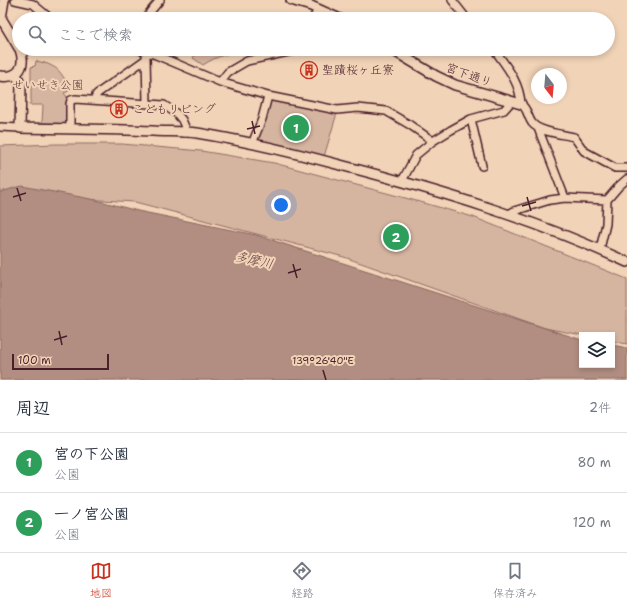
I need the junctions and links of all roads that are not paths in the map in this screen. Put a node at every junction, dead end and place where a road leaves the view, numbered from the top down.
1 (4, 0) edge
2 (15, 0) edge
3 (160, 0) edge
4 (291, 0) edge
5 (452, 0) edge
6 (314, 5) edge
7 (43, 12) edge
8 (150, 12) edge
9 (327, 12) edge
10 (461, 12) edge
11 (12, 36) edge
12 (21, 56) edge
13 (146, 56) joint
14 (164, 56) edge
15 (270, 56) edge
16 (403, 56) edge
17 (499, 56) edge
18 (16, 74) junction
19 (0, 76) edge
20 (220, 82) junction
21 (268, 96) junction
22 (96, 100) junction
23 (511, 102) junction
24 (147, 103) junction
25 (520, 104) junction
26 (471, 119) junction
27 (0, 127) edge
28 (20, 128) junction
29 (538, 128) junction
30 (70, 129) junction
31 (185, 133) junction
32 (433, 141) junction
33 (252, 144) junction
34 (482, 166) dead end
35 (627, 168) edge
36 (627, 179) edge
37 (402, 181) junction
38 (565, 198) junction
39 (607, 200) junction
40 (509, 214) junction
41 (600, 249) junction
42 (627, 262) edge

1 - 11 street
2 - 7 street
3 - 8 street
4 - 6 street
5 - 10 street
6 - 9 street
12 - 18 street
13 - 22 street
13 - 24 street
14 - 20 street
15 - 20 street
16 - 23 street, 宮下通り
17 - 25 street
18 - 19 street
18 - 28 street
20 - 21 street
21 - 32 street
21 - 33 street
22 - 24 street
22 - 30 street
23 - 25 street, 宮下通り
23 - 26 street
24 - 31 street
25 - 29 street
26 - 32 street
26 - 34 street
27 - 28 street
28 - 30 street
29 - 35 street
29 - 38 street
30 - 31 street
31 - 33 street
32 - 37 street
33 - 37 street
36 - 39 street
37 - 40 street
38 - 39 street
38 - 40 street
39 - 41 street
40 - 41 street
41 - 42 street

